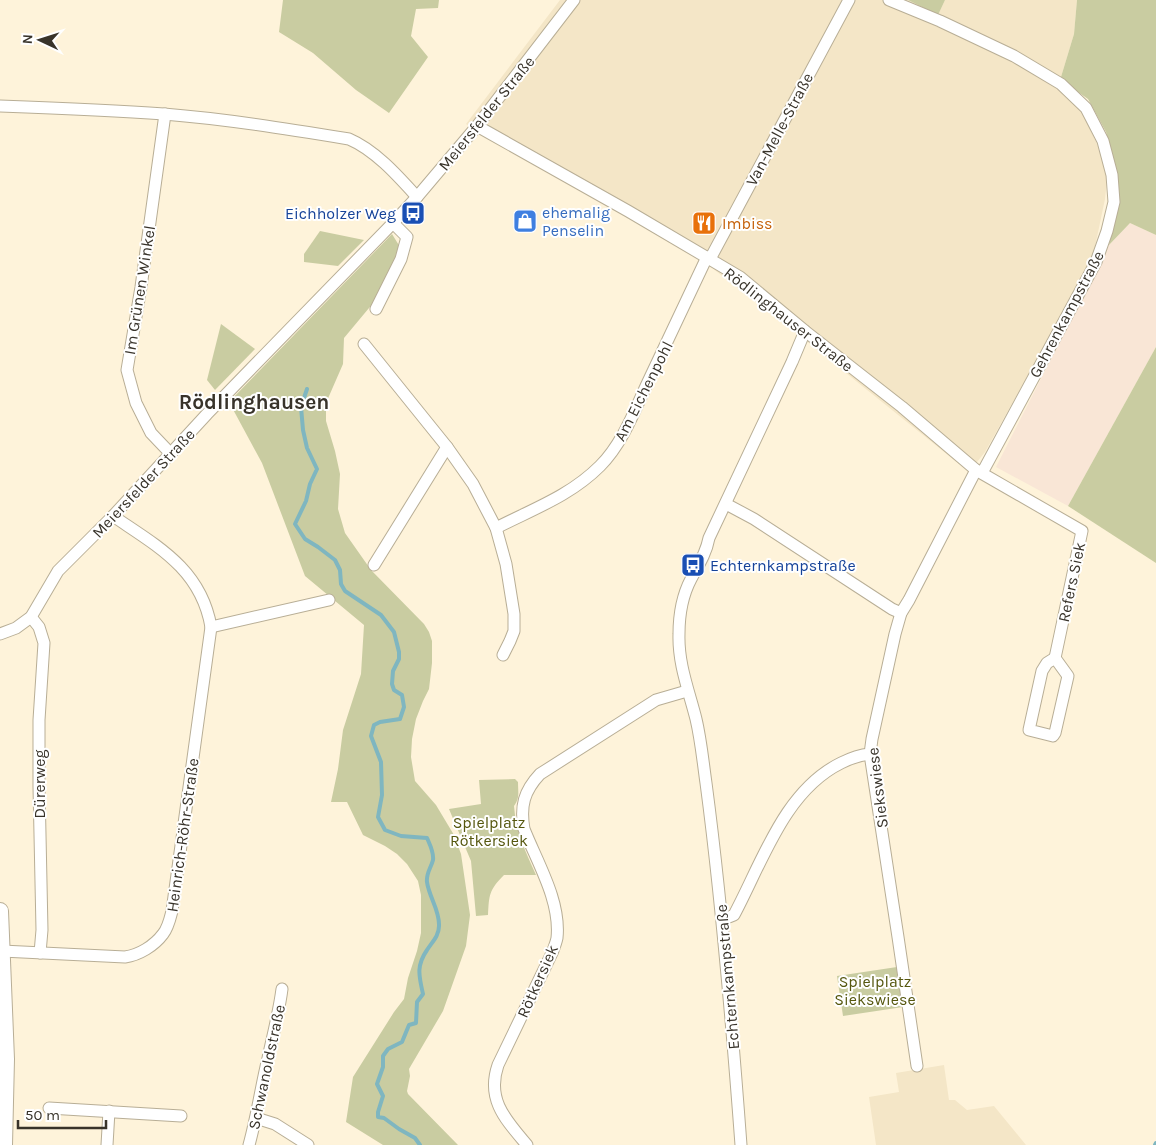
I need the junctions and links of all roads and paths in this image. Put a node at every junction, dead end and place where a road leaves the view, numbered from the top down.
1 (574, 0) edge
2 (849, 0) edge
3 (889, 0) edge
4 (0, 106) edge
5 (165, 114) junction
6 (477, 126) junction
7 (417, 197) junction
8 (393, 223) junction
9 (709, 258) junction
10 (376, 309) dead end
11 (805, 331) junction
12 (364, 344) dead end
13 (447, 447) junction
14 (171, 454) junction
15 (979, 471) junction
16 (726, 504) junction
17 (113, 516) junction
18 (496, 528) junction
19 (374, 565) dead end
20 (329, 600) dead end
21 (901, 613) junction
22 (31, 617) junction
23 (211, 627) junction
24 (0, 634) edge
25 (503, 655) dead end
26 (1055, 658) junction
27 (687, 690) junction
28 (870, 754) junction
29 (0, 911) edge
30 (722, 918) junction
31 (2, 951) junction
32 (40, 953) junction
33 (282, 989) dead end
34 (917, 1066) dead end
35 (49, 1108) dead end
36 (109, 1111) junction
37 (181, 1116) dead end
38 (256, 1118) junction
39 (4, 1145) edge
40 (107, 1145) edge
41 (249, 1145) edge
42 (308, 1145) edge
43 (528, 1145) edge
44 (741, 1145) edge

1 - 6 street, Meiersfelder Straße
2 - 9 street, Van-Melle-Straße
3 - 15 street, Gehrenkampstraße
4 - 5 street
5 - 7 street
5 - 14 street, Im Grünen Winkel
6 - 7 street, Meiersfelder Straße
6 - 9 street, Rödlinghauser Straße
7 - 8 street, Meiersfelder Straße
8 - 10 street
8 - 14 street, Meiersfelder Straße
9 - 11 street, Rödlinghauser Straße
9 - 18 street, Am Eichenpohl
11 - 15 street, Rödlinghauser Straße
11 - 16 street, Echternkampstraße
12 - 13 street
13 - 18 street
13 - 19 street
14 - 17 street, Meiersfelder Straße
15 - 21 street, Siekswiese
15 - 26 street, Refers Siek
16 - 21 street
16 - 27 street, Echternkampstraße
17 - 22 street, Meiersfelder Straße
17 - 23 street, Heinrich-Röhr-Straße
18 - 25 street
20 - 23 street
21 - 28 street, Siekswiese
22 - 24 street, Meiersfelder Straße
22 - 32 street, Dürerweg
23 - 32 street, Heinrich-Röhr-Straße
26 - 26 street, Refers Siek
27 - 30 street, Echternkampstraße
27 - 43 street, Rötkersiek
28 - 30 street
28 - 34 street, Siekswiese
29 - 31 street
30 - 44 street, Echternkampstraße
31 - 32 street, Heinrich-Röhr-Straße
31 - 39 street
33 - 38 street, Schwanoldstraße
35 - 36 street
36 - 37 street
36 - 40 street
38 - 41 street, Schwanoldstraße
38 - 42 street

